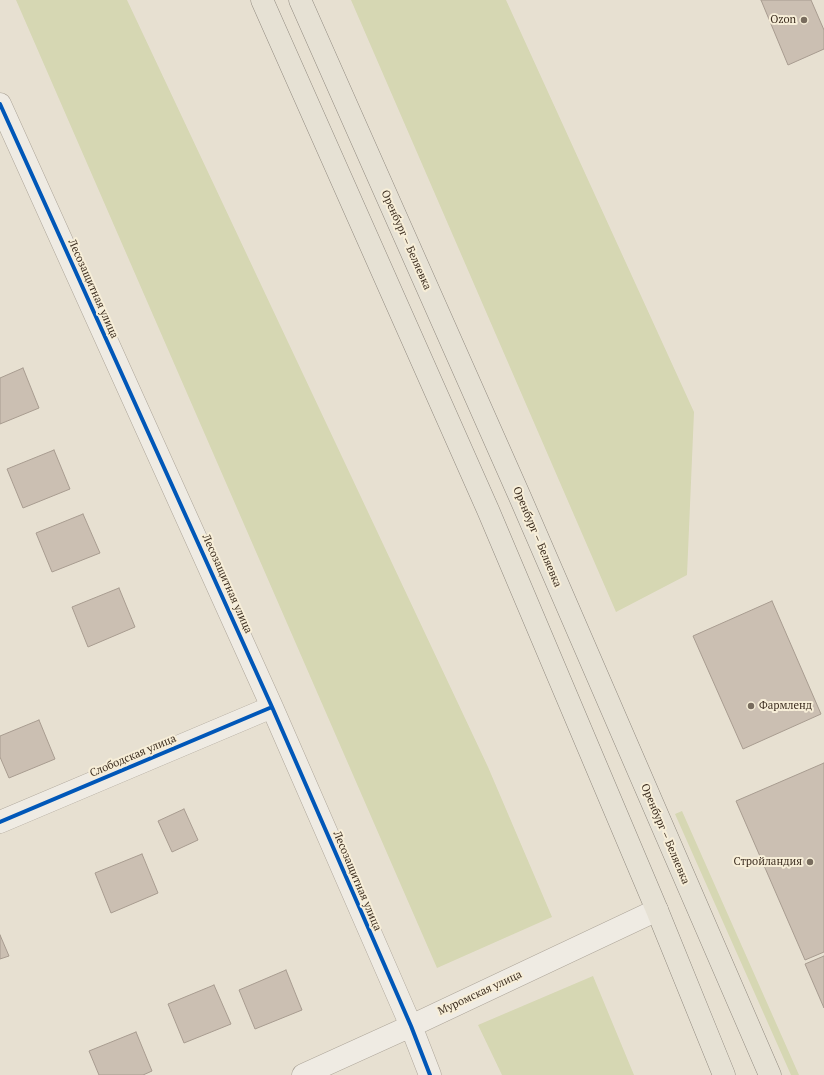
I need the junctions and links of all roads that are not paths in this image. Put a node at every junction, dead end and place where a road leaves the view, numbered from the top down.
1 (262, 0) edge
2 (300, 0) edge
3 (0, 104) edge
4 (272, 707) junction
5 (0, 822) edge
6 (657, 910) junction
7 (411, 1026) junction
8 (303, 1075) edge
9 (430, 1075) edge
10 (724, 1075) edge
11 (770, 1075) edge

1 - 6 main road
2 - 11 main road, Оренбург – Беляевка
3 - 4 street, Лесозащитная улица
4 - 5 street, Слободская улица
4 - 7 street, Лесозащитная улица
6 - 7 street, Муромская улица
6 - 10 main road
7 - 8 street, Муромская улица
7 - 9 street, Лесозащитная улица

